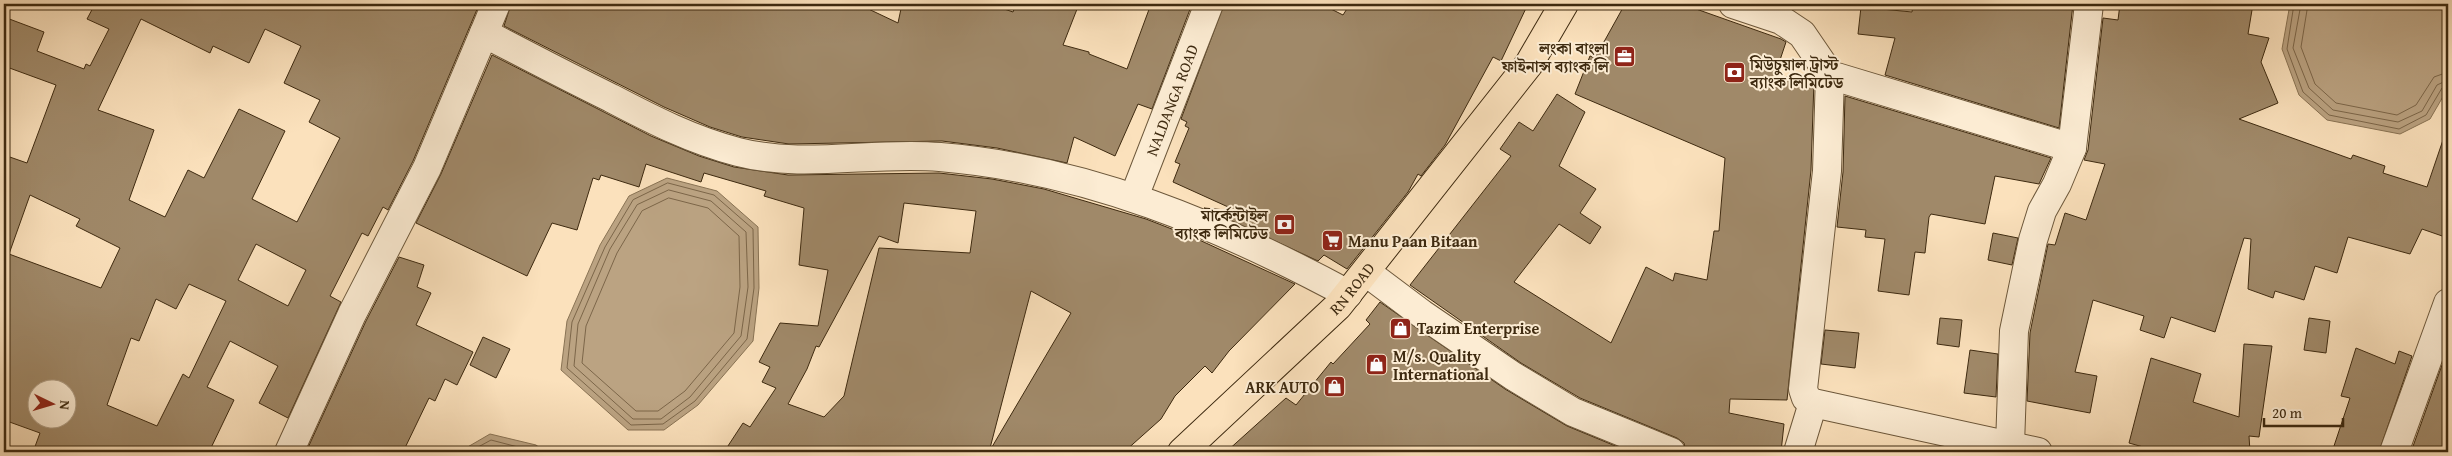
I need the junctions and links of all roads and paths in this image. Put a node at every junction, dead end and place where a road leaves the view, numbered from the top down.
1 (496, 4) edge
2 (1209, 4) edge
3 (1564, 4) edge
4 (2089, 4) edge
5 (1750, 7) edge
6 (484, 33) junction
7 (1830, 75) junction
8 (2072, 148) junction
9 (1134, 197) junction
10 (1366, 272) junction
11 (1348, 294) junction
12 (2448, 303) edge
13 (1813, 403) junction
14 (2010, 445) junction
15 (288, 452) edge
16 (1182, 452) edge
17 (1671, 452) edge
18 (1798, 452) edge
19 (2038, 452) edge
20 (2394, 452) edge

1 - 6 street
2 - 9 street, NALDANGA ROAD
3 - 10 highway, RN ROAD
4 - 8 street
5 - 7 street
6 - 9 street
6 - 15 street
7 - 8 street
7 - 13 street
8 - 14 street
9 - 11 street
10 - 11 highway, RN ROAD
10 - 17 street
11 - 16 highway, RN ROAD
12 - 20 street
13 - 14 street
13 - 18 street
14 - 19 street

